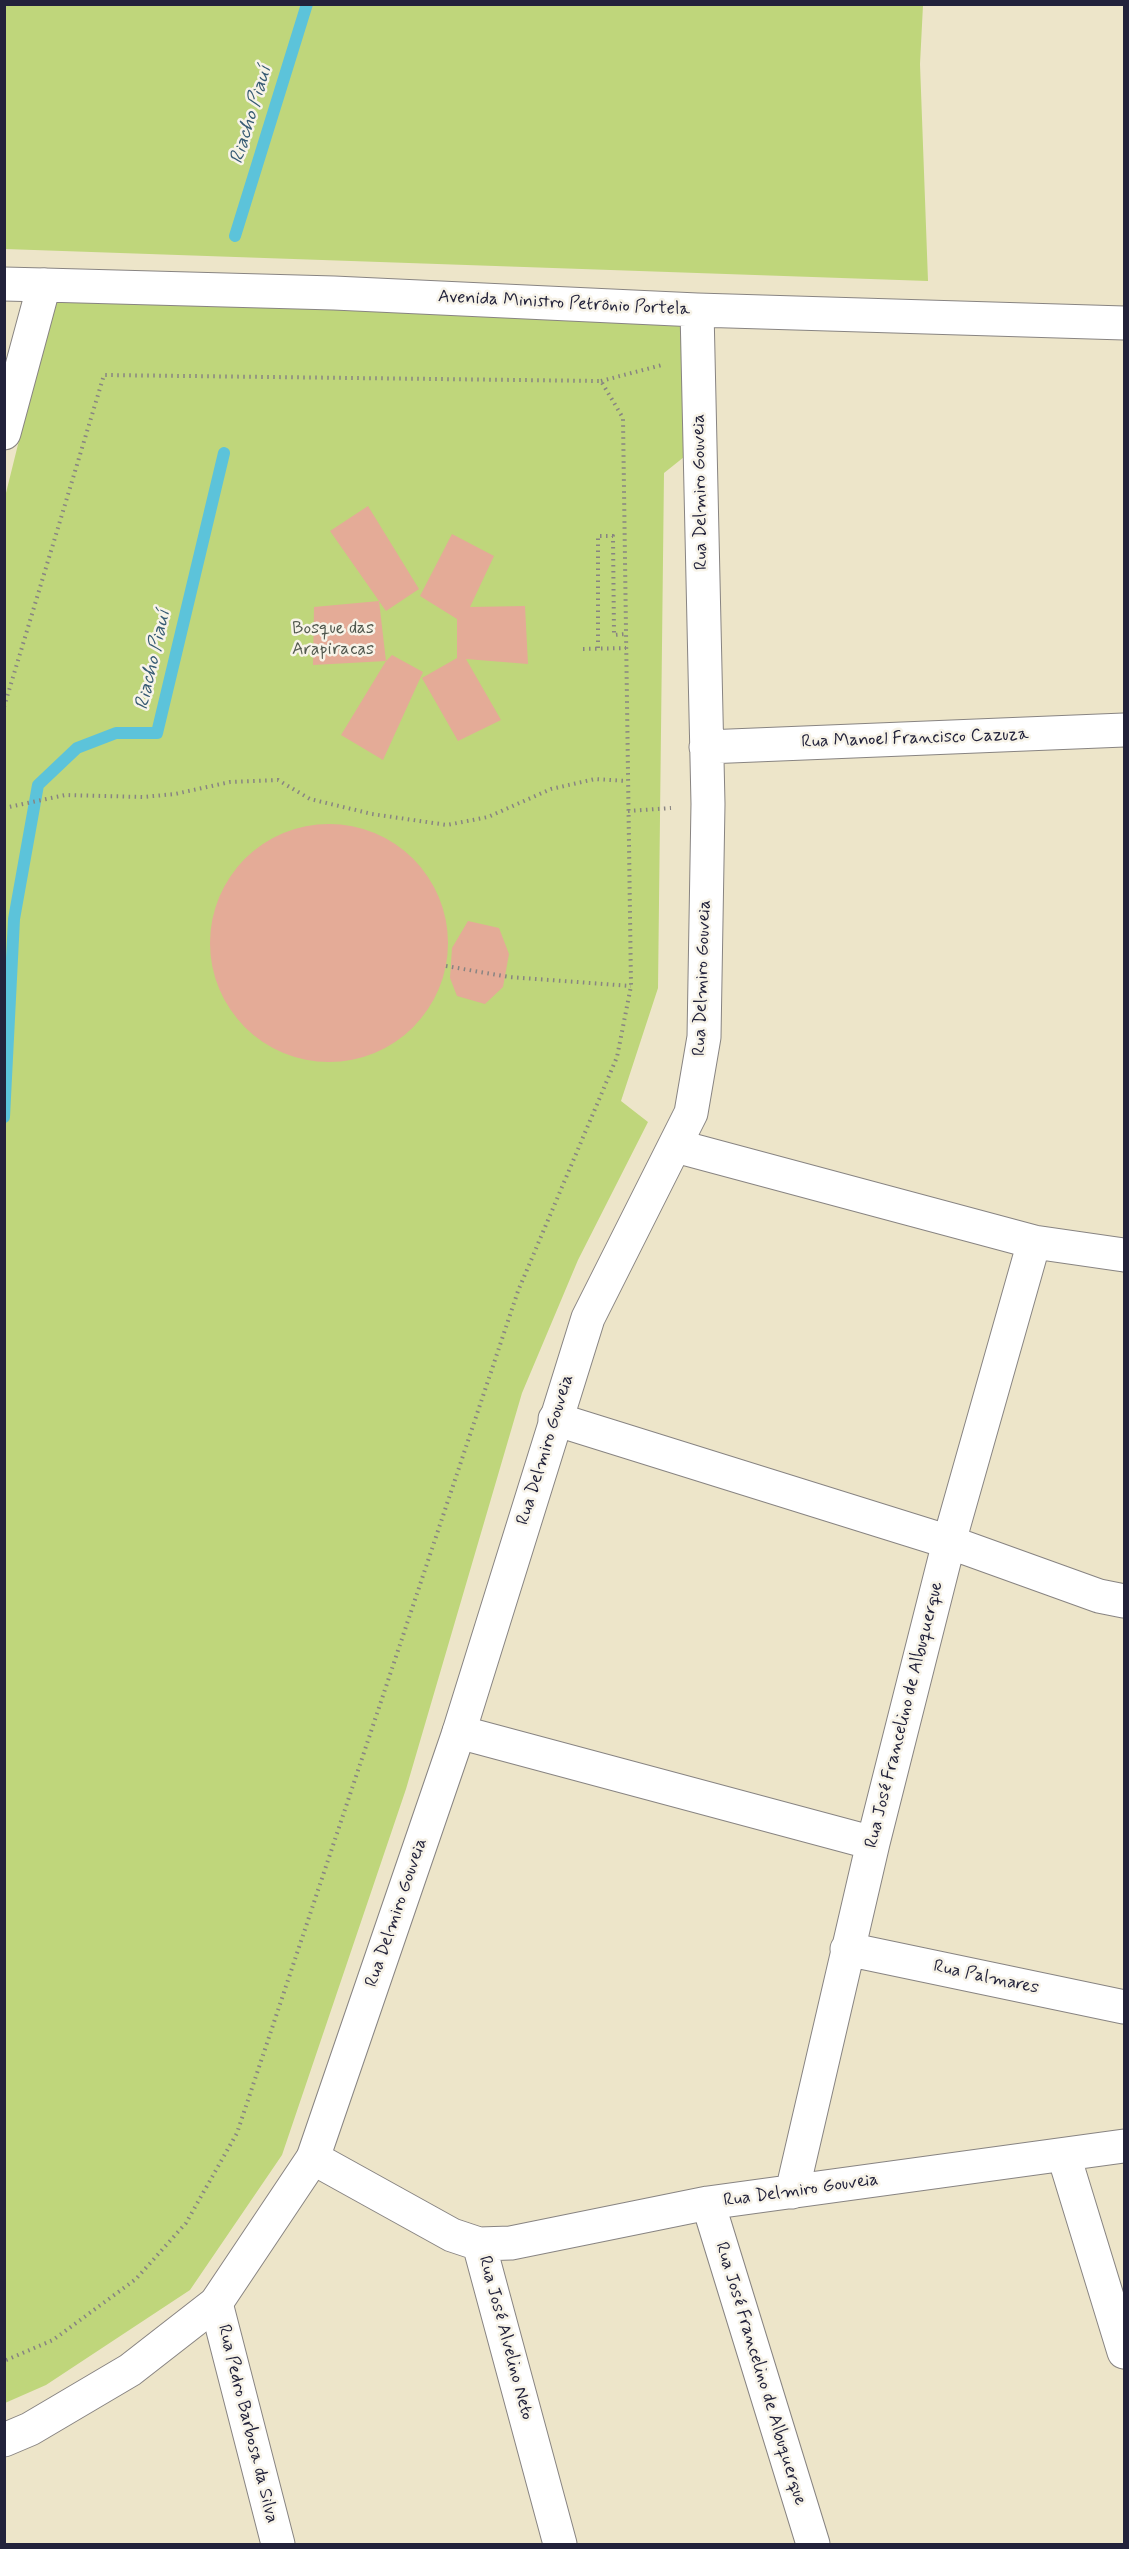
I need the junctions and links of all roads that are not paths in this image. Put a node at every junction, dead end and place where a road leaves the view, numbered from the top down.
1 (4, 284) edge
2 (44, 285) junction
3 (697, 310) junction
4 (1125, 323) edge
5 (4, 434) edge
6 (1125, 730) edge
7 (706, 747) junction
8 (676, 1146) junction
9 (1034, 1242) junction
10 (1125, 1255) edge
11 (555, 1419) junction
12 (949, 1542) junction
13 (1125, 1601) edge
14 (459, 1732) junction
15 (873, 1843) junction
16 (848, 1949) junction
17 (1125, 2007) edge
18 (1125, 2146) edge
19 (1064, 2156) junction
20 (313, 2158) junction
21 (792, 2192) junction
22 (708, 2203) junction
23 (479, 2244) junction
24 (216, 2303) junction
25 (1125, 2352) edge
26 (4, 2440) edge
27 (278, 2544) edge
28 (560, 2544) edge
29 (813, 2544) edge

1 - 2 street, Avenida Ministro Petrônio Portela
2 - 3 street, Avenida Ministro Petrônio Portela
2 - 5 street
3 - 4 street, Avenida Ministro Petrônio Portela
3 - 7 street, Rua Delmiro Gouveia
6 - 7 street, Rua Manoel Francisco Cazuza
7 - 8 street, Rua Delmiro Gouveia
8 - 9 street
8 - 11 street, Rua Delmiro Gouveia
9 - 10 street
9 - 12 street, Rua José Francelino de Albuquerque
11 - 12 street
11 - 14 street, Rua Delmiro Gouveia
12 - 13 street
12 - 15 street, Rua José Francelino de Albuquerque
14 - 15 street
14 - 20 street, Rua Delmiro Gouveia
15 - 16 street, Rua José Francelino de Albuquerque
16 - 17 street, Rua Palmares
16 - 21 street, Rua José Francelino de Albuquerque
18 - 19 street, Rua Delmiro Gouveia
19 - 21 street, Rua Delmiro Gouveia
19 - 25 street
20 - 23 street, Rua José Alvelino Neto
20 - 24 street, Rua Delmiro Gouveia
21 - 22 street, Rua Delmiro Gouveia
22 - 23 street, Rua Delmiro Gouveia
22 - 29 street, Rua José Francelino de Albuquerque
23 - 28 street, Rua José Alvelino Neto
24 - 26 street, Rua Delmiro Gouveia
24 - 27 street, Rua Pedro Barbosa da Silva

